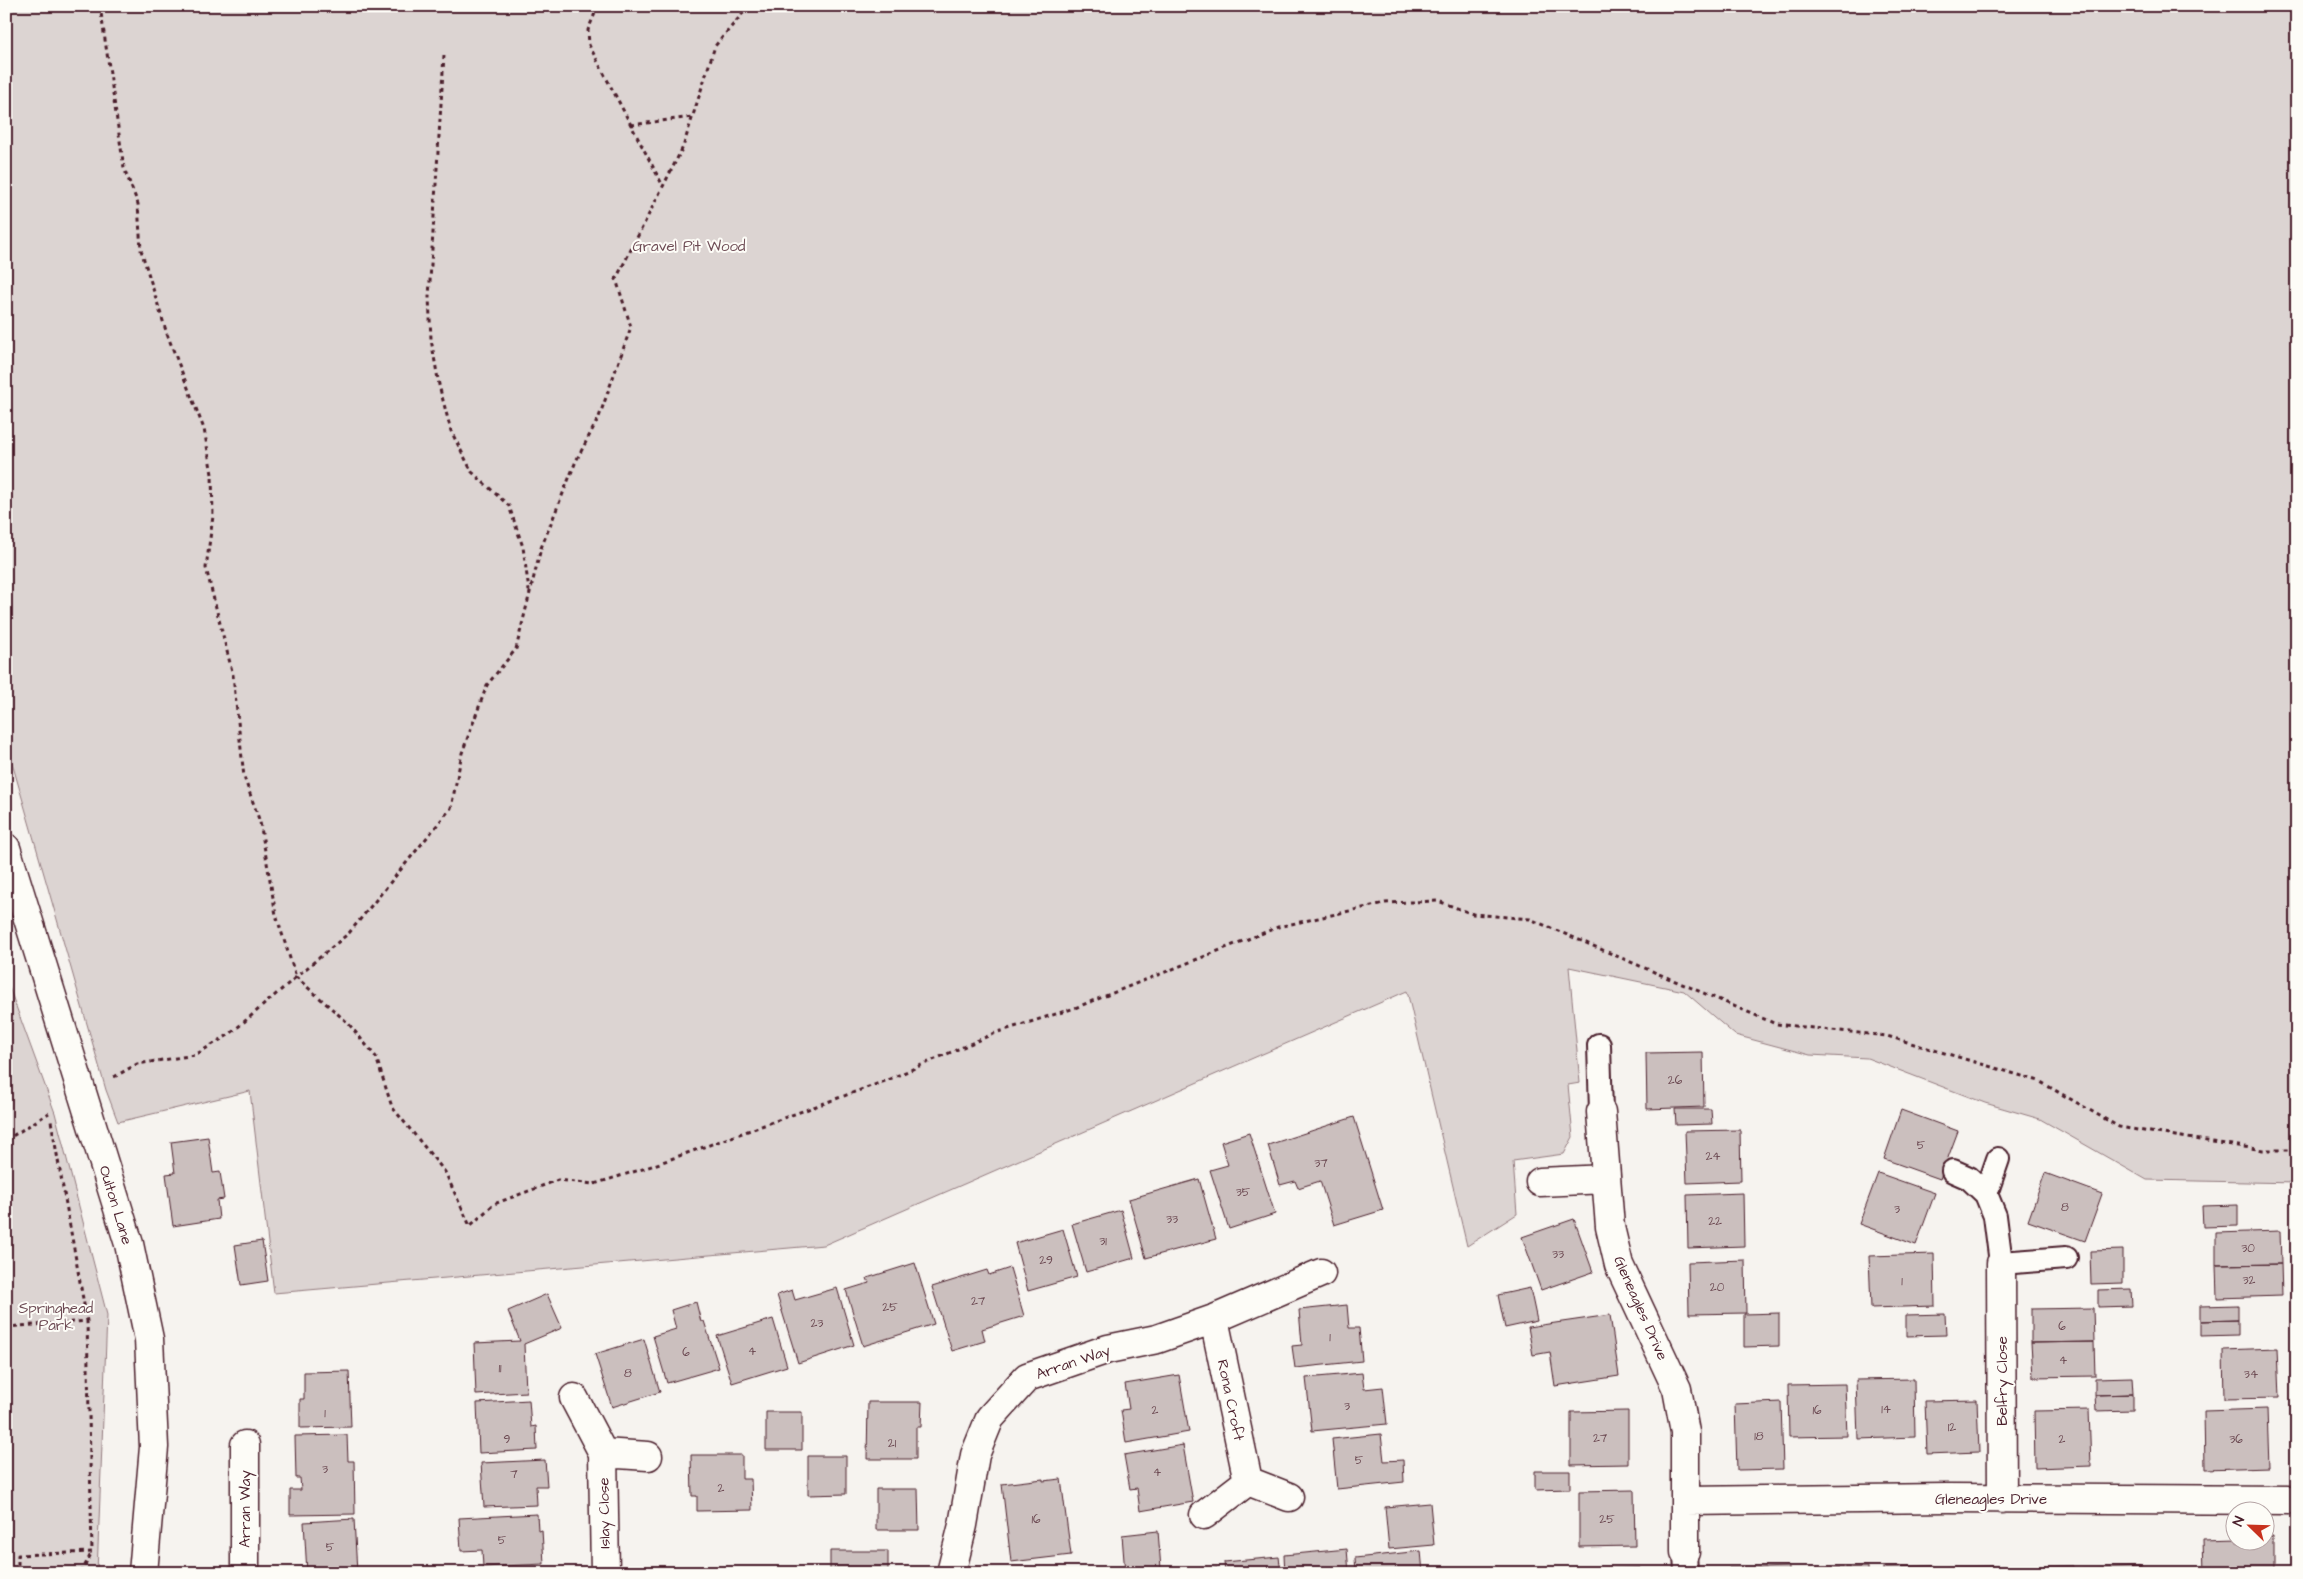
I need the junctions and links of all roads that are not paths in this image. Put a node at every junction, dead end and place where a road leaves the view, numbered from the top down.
1 (6, 848) edge
2 (1599, 1045) dead end
3 (1601, 1112) joint
4 (1998, 1159) dead end
5 (1953, 1171) dead end
6 (1606, 1179) junction
7 (1540, 1182) dead end
8 (1986, 1194) junction
9 (2066, 1258) dead end
10 (2001, 1263) junction
11 (1321, 1273) dead end
12 (1214, 1319) junction
13 (574, 1398) dead end
14 (245, 1445) dead end
15 (604, 1453) junction
16 (648, 1456) dead end
17 (1248, 1481) junction
18 (1289, 1497) dead end
19 (2002, 1498) junction
20 (2297, 1500) edge
21 (1686, 1501) junction
22 (1204, 1515) dead end
23 (1685, 1563) edge
24 (143, 1573) edge
25 (245, 1573) edge
26 (605, 1573) edge
27 (951, 1573) edge

1 - 24 street, Oulton Lane
2 - 3 lane
3 - 6 street, Gleneagles Drive
4 - 8 lane
5 - 8 lane
6 - 7 street
6 - 21 street, Gleneagles Drive
8 - 10 lane
9 - 10 lane
10 - 19 street, Belfry Close
11 - 12 street, Arran Way
12 - 17 street, Rona Croft
12 - 27 street, Arran Way
13 - 15 street, Islay Close
14 - 25 street, Arran Way
15 - 16 street
15 - 26 street, Islay Close
17 - 18 street
17 - 22 street
19 - 20 street, Gleneagles Drive
19 - 21 street, Gleneagles Drive
21 - 23 street, Gleneagles Drive

